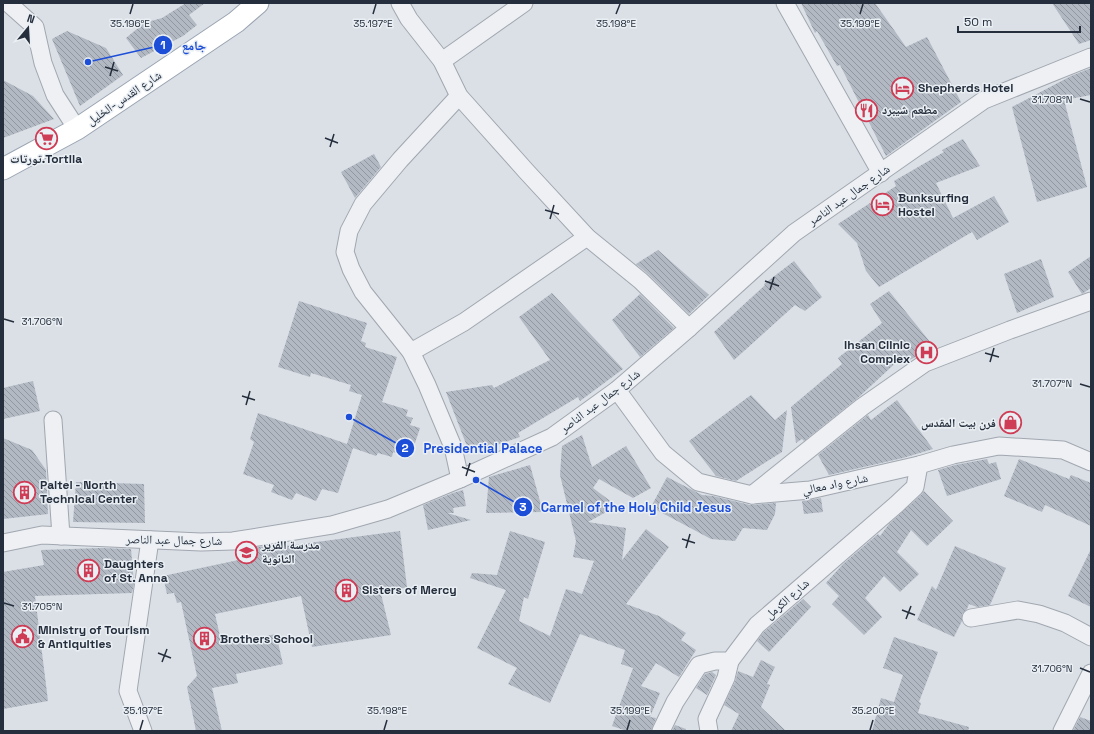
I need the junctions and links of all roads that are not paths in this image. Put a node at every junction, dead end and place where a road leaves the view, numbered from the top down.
1 (8, 3) edge
2 (258, 3) edge
3 (400, 3) edge
4 (524, 3) edge
5 (785, 3) edge
6 (1091, 56) edge
7 (442, 61) junction
8 (459, 96) junction
9 (77, 129) junction
10 (3, 169) edge
11 (881, 173) junction
12 (587, 237) junction
13 (1091, 301) edge
14 (689, 328) junction
15 (411, 352) junction
16 (618, 390) junction
17 (53, 420) dead end
18 (1091, 462) edge
19 (919, 465) junction
20 (460, 479) junction
21 (752, 495) junction
22 (61, 536) junction
23 (150, 540) junction
24 (3, 543) edge
25 (971, 618) dead end
26 (1091, 637) edge
27 (730, 661) junction
28 (1091, 673) edge
29 (143, 731) edge
30 (661, 731) edge
31 (709, 731) edge
32 (1062, 731) edge

1 - 9 street
2 - 9 main road, شارع القدس-الخليل
3 - 7 street
4 - 7 street
5 - 11 street
6 - 11 street, شارع جمال عبد الناصر
7 - 8 street
8 - 12 street
8 - 15 street
9 - 10 main road, شارع القدس-الخليل
11 - 14 street, شارع جمال عبد الناصر
12 - 14 street
12 - 15 street
13 - 21 street
14 - 16 street, شارع جمال عبد الناصر
15 - 20 street
16 - 20 street, شارع جمال عبد الناصر
16 - 21 street, شارع واد معالي
17 - 22 street
18 - 19 street, شارع واد معالي
19 - 21 street, شارع واد معالي
19 - 27 street, شارع الكرمل
20 - 23 street, شارع جمال عبد الناصر
22 - 23 street, شارع جمال عبد الناصر
22 - 24 street, شارع جمال عبد الناصر
23 - 29 street
25 - 26 street
27 - 30 street
27 - 31 street
28 - 32 street

